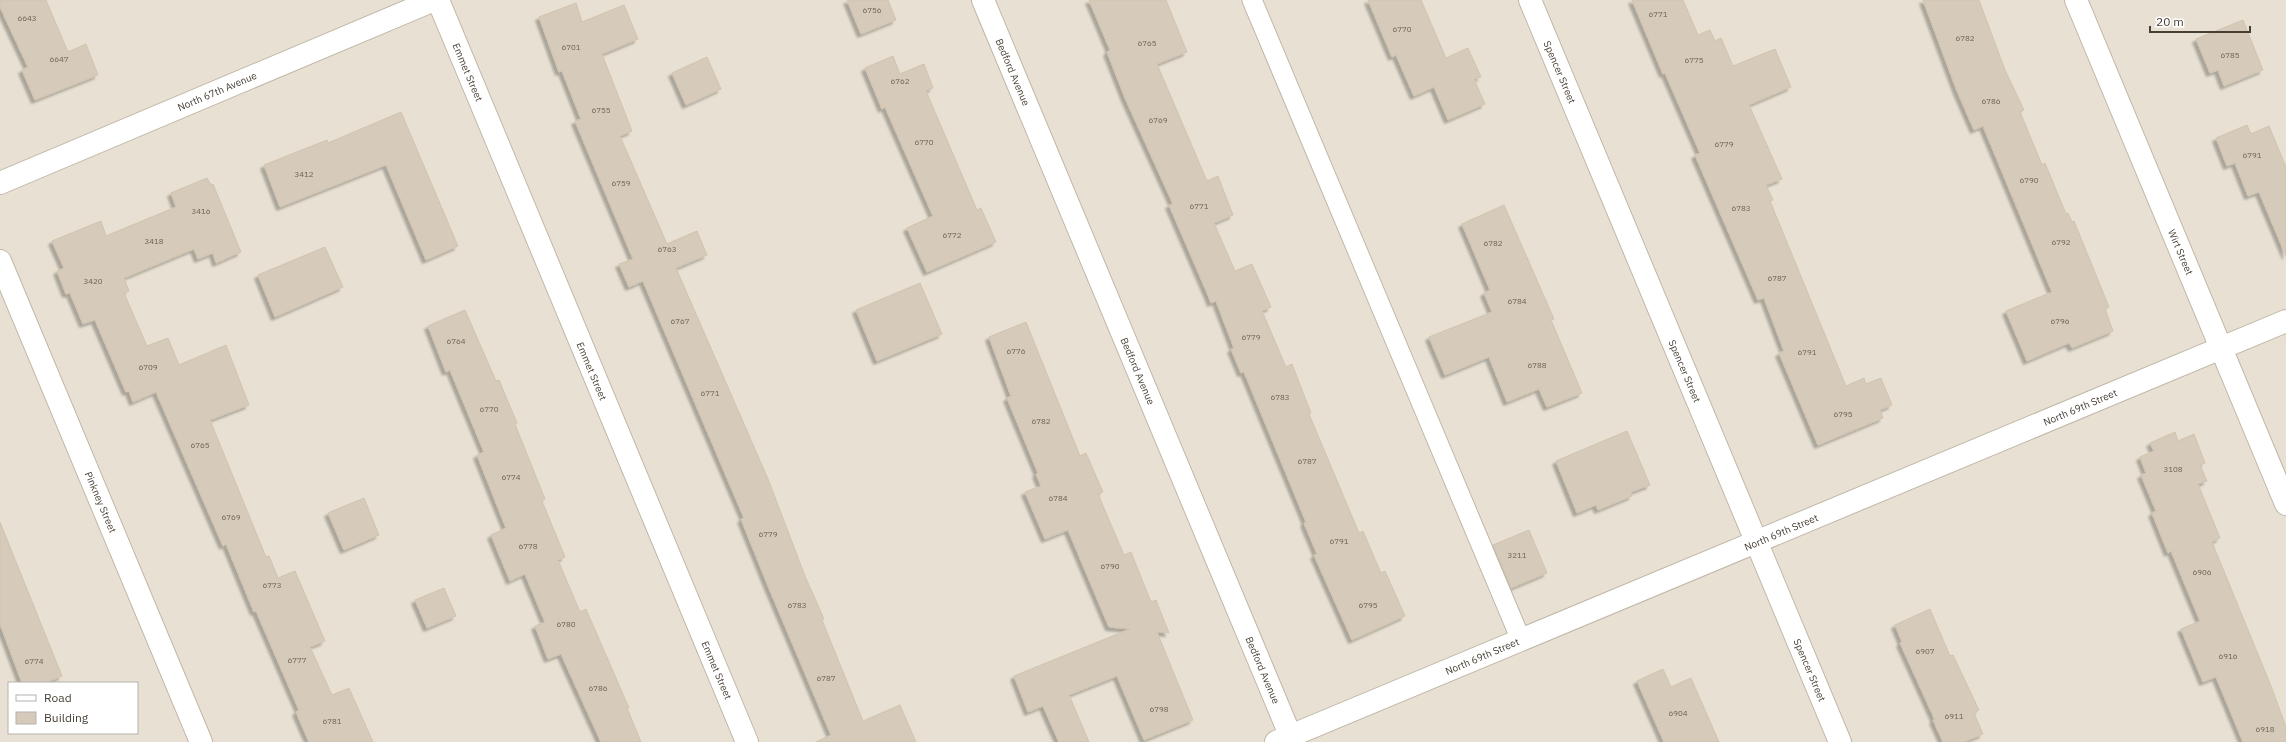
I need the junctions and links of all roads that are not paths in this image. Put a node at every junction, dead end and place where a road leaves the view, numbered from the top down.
1 (434, 0) edge
2 (438, 0) edge
3 (984, 0) edge
4 (1252, 0) edge
5 (1530, 0) edge
6 (2076, 0) edge
7 (0, 183) edge
8 (0, 261) edge
9 (2286, 321) edge
10 (2221, 348) junction
11 (2286, 504) edge
12 (1756, 542) junction
13 (1521, 640) junction
14 (1286, 740) edge
15 (201, 742) edge
16 (747, 742) edge
17 (1840, 742) edge

1 - 7 street, North 67th Avenue
2 - 16 street, Emmet Street
3 - 14 street, Bedford Avenue
4 - 13 lane
5 - 12 street, Spencer Street
6 - 10 street, Wirt Street
8 - 15 street, Pinkney Street
9 - 10 street, North 69th Street
10 - 11 street, Wirt Street
10 - 12 street, North 69th Street
12 - 13 street, North 69th Street
12 - 17 street, Spencer Street
13 - 14 street, North 69th Street

